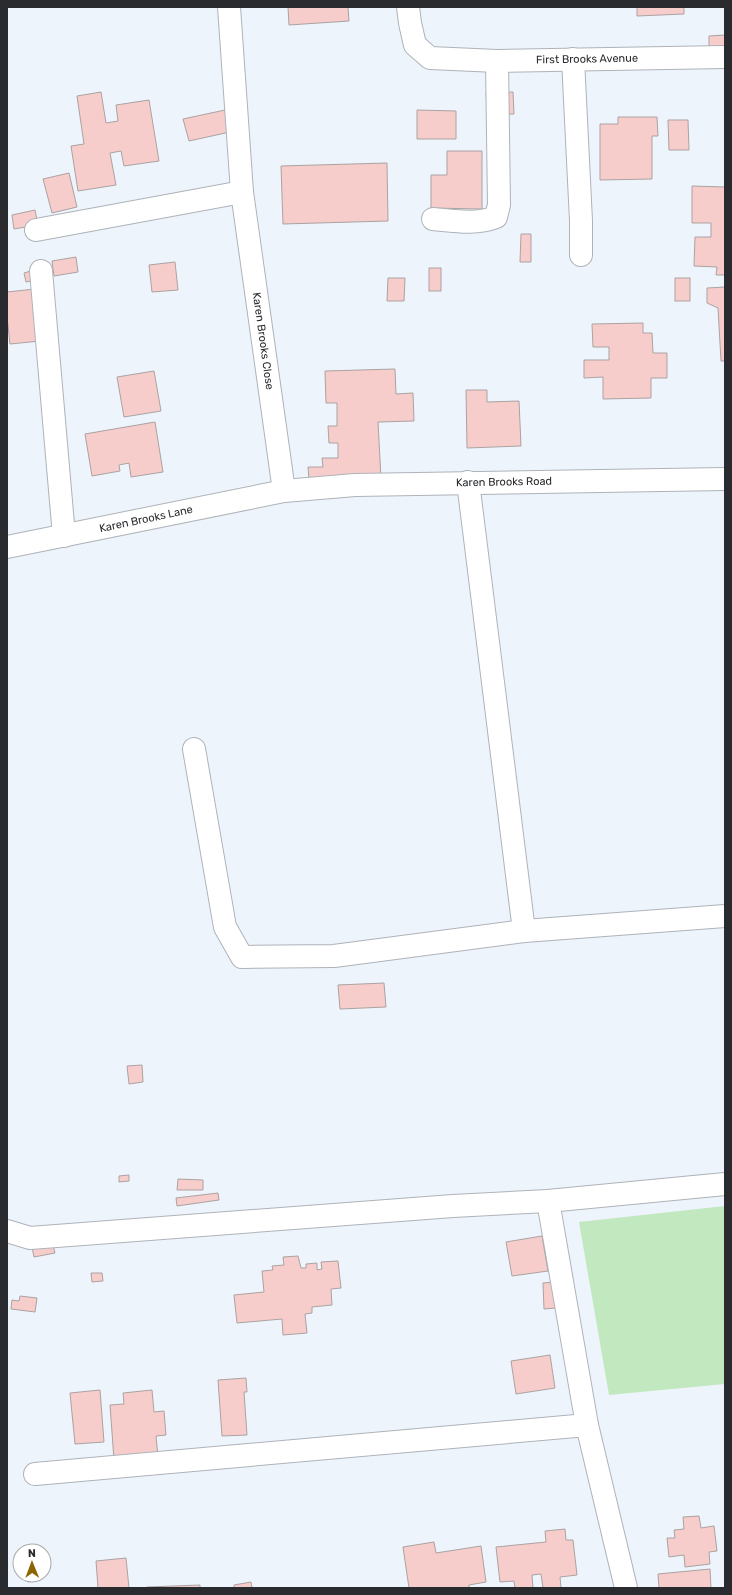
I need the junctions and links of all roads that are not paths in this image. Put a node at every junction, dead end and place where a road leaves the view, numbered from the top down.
1 (229, 7) edge
2 (408, 7) edge
3 (725, 57) edge
4 (574, 59) junction
5 (497, 61) junction
6 (242, 192) junction
7 (433, 219) dead end
8 (36, 230) dead end
9 (581, 255) dead end
10 (41, 271) dead end
11 (725, 479) edge
12 (468, 482) junction
13 (284, 491) junction
14 (64, 536) junction
15 (7, 547) edge
16 (194, 749) dead end
17 (725, 916) edge
18 (524, 931) junction
19 (725, 1184) edge
20 (548, 1201) junction
21 (7, 1231) edge
22 (587, 1425) junction
23 (35, 1474) dead end
24 (626, 1588) edge

1 - 6 street, Karen Brooks Close
2 - 5 street, First Brooks Avenue
3 - 4 street, First Brooks Avenue
4 - 5 street, First Brooks Avenue
4 - 9 street
5 - 7 street
6 - 8 street
6 - 13 street, Karen Brooks Close
10 - 14 street
11 - 12 street, Karen Brooks Road
12 - 13 street, Karen Brooks Road
12 - 18 street
13 - 14 street, Karen Brooks Lane
14 - 15 street, Karen Brooks Lane
16 - 18 street
17 - 18 street
19 - 20 street
20 - 21 street
20 - 22 street
22 - 23 street
22 - 24 street

